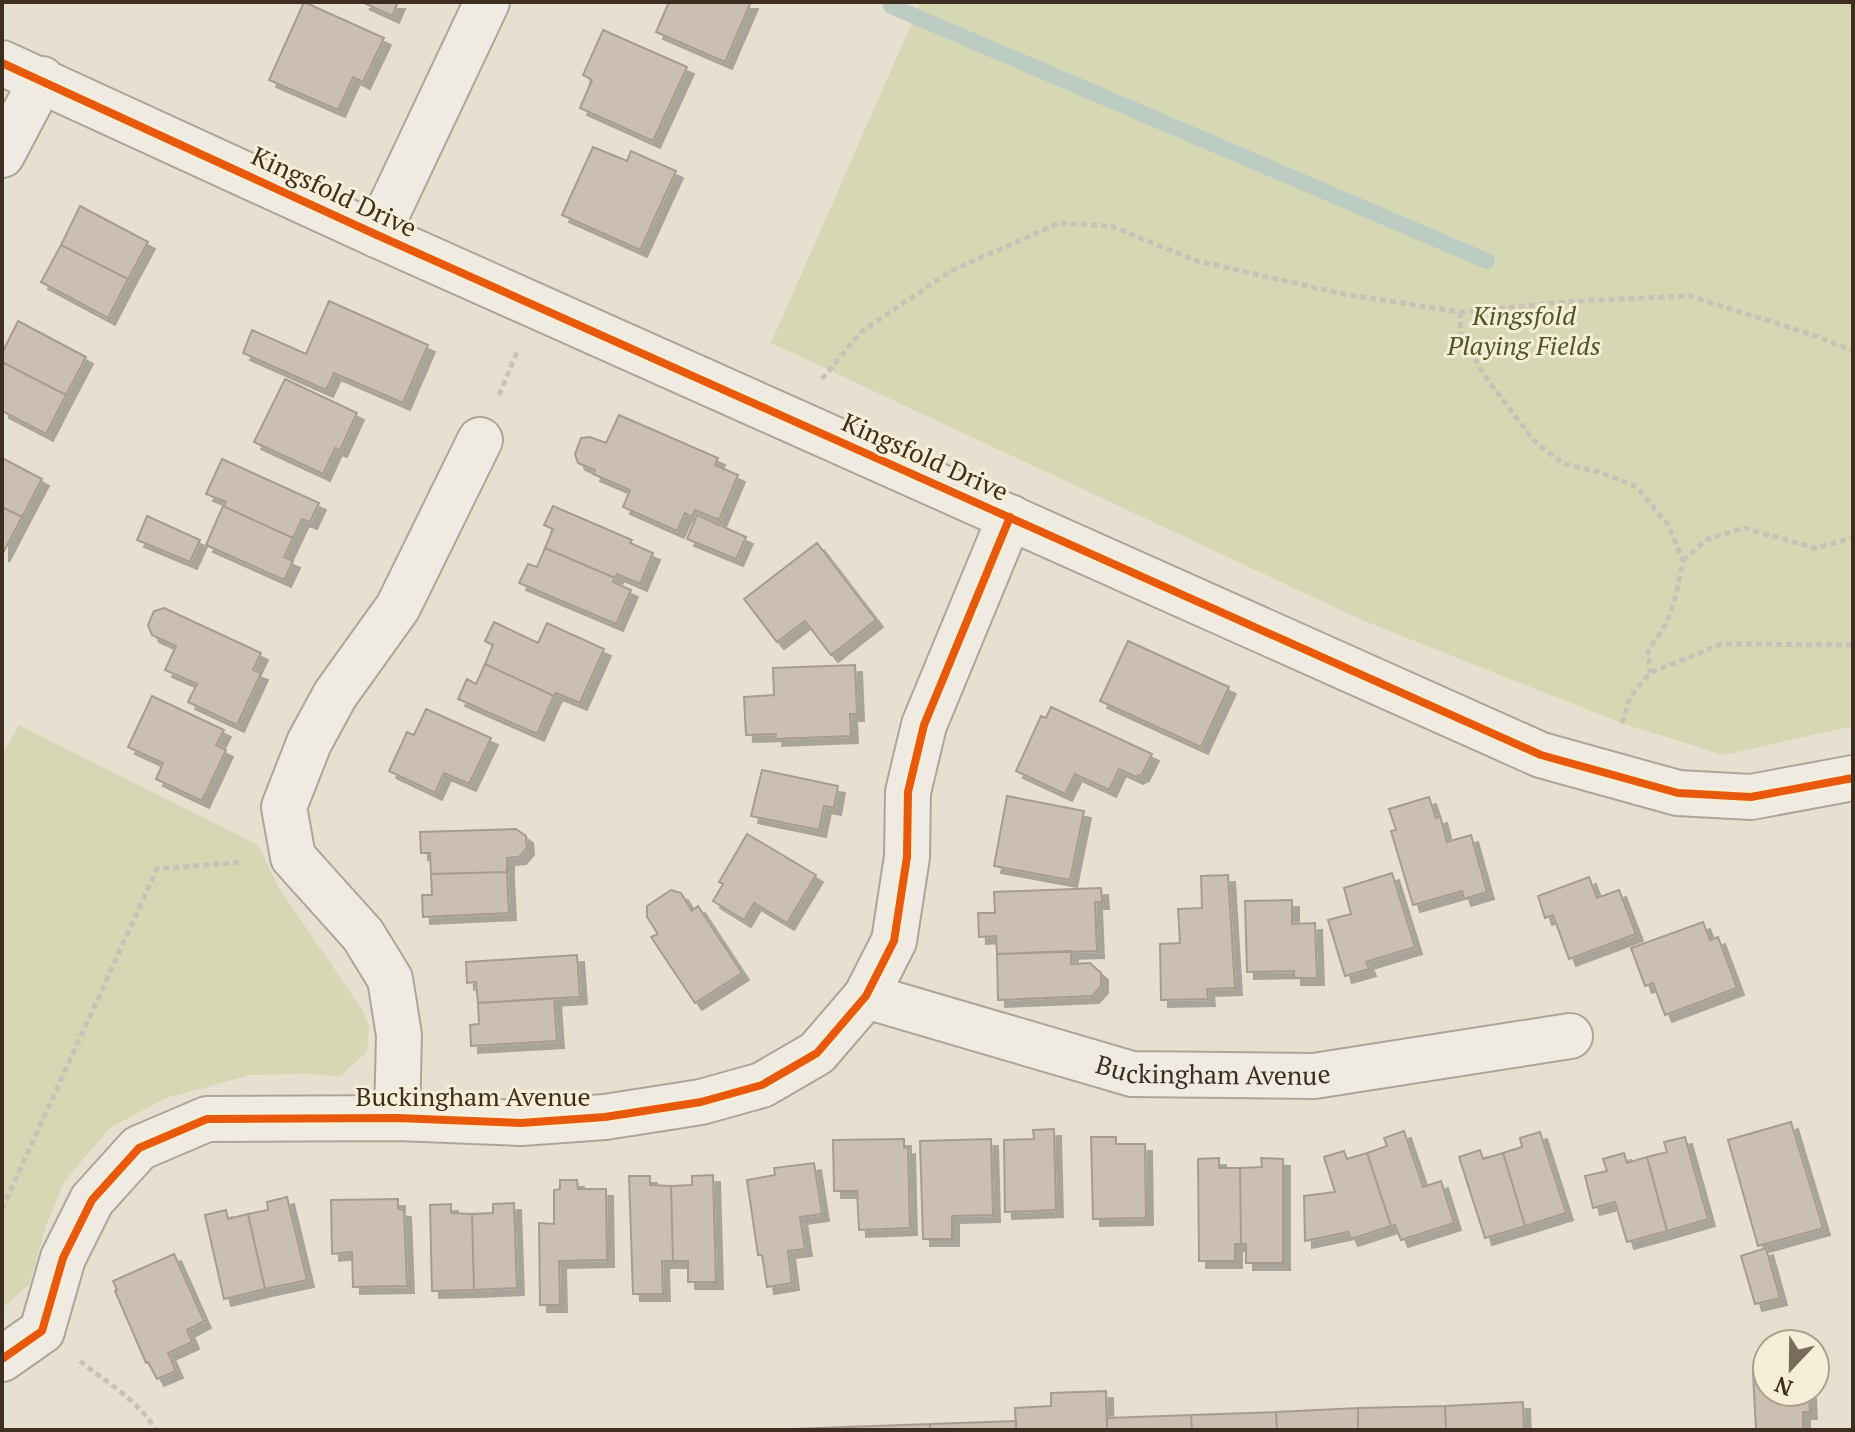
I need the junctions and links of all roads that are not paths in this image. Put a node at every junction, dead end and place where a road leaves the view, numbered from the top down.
1 (487, 2) edge
2 (2, 63) edge
3 (42, 79) junction
4 (2, 155) edge
5 (377, 235) junction
6 (480, 440) road end
7 (1010, 517) junction
8 (1853, 778) edge
9 (866, 996) junction
10 (1570, 1036) dead end
11 (397, 1118) junction
12 (2, 1359) edge

1 - 5 street
2 - 3 street, Kingsfold Drive
3 - 4 street
3 - 5 street, Kingsfold Drive
5 - 7 street, Kingsfold Drive
6 - 11 street, Buckingham Avenue
7 - 8 street, Kingsfold Drive
7 - 9 street, Buckingham Avenue
9 - 10 street, Buckingham Avenue
9 - 11 street, Buckingham Avenue
11 - 12 street, Buckingham Avenue

